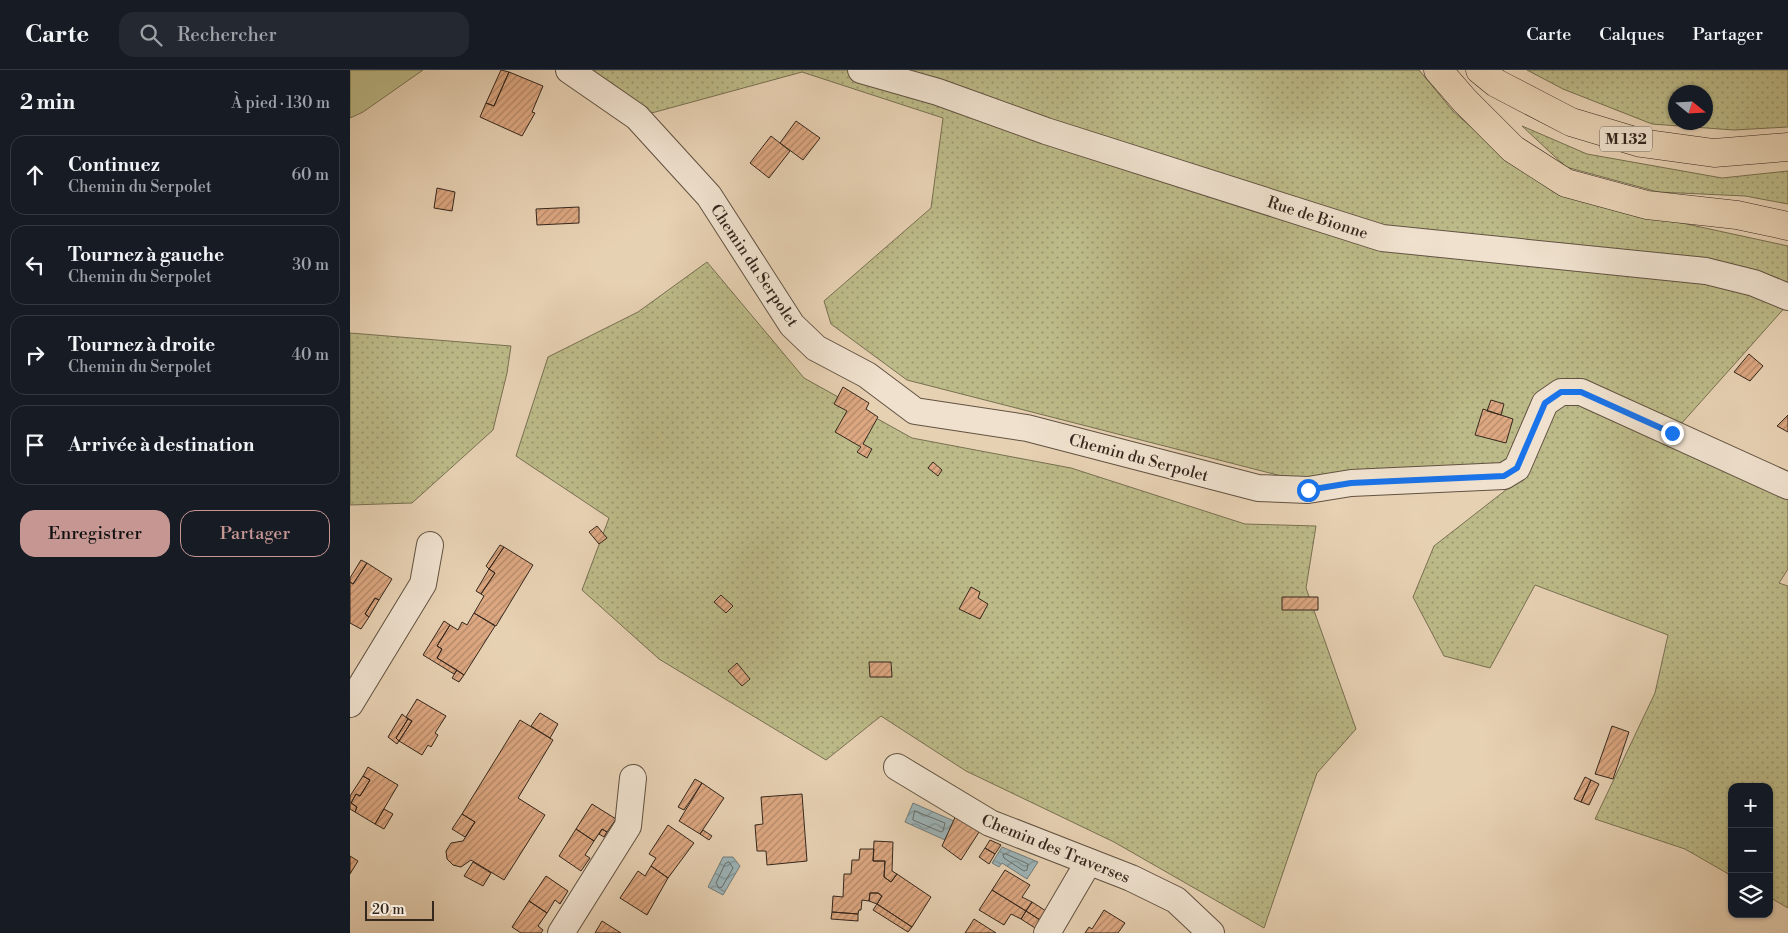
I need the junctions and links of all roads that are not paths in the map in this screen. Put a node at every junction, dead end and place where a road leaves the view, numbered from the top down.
1 (569, 70) edge
2 (861, 70) edge
3 (1438, 70) edge
4 (1480, 70) edge
5 (1788, 147) edge
6 (1788, 226) edge
7 (1788, 297) edge
8 (1788, 486) edge
9 (430, 545) dead end
10 (350, 704) edge
11 (897, 767) dead end
12 (633, 778) dead end
13 (1088, 862) junction
14 (561, 933) edge
15 (1047, 933) edge
16 (1211, 933) edge

1 - 8 street, Chemin du Serpolet
2 - 7 street, Rue de Bionne
3 - 6 main road
4 - 5 main road, M 132
9 - 10 street
11 - 13 street, Chemin des Traverses
12 - 14 street
13 - 15 street
13 - 16 street, Chemin des Traverses

